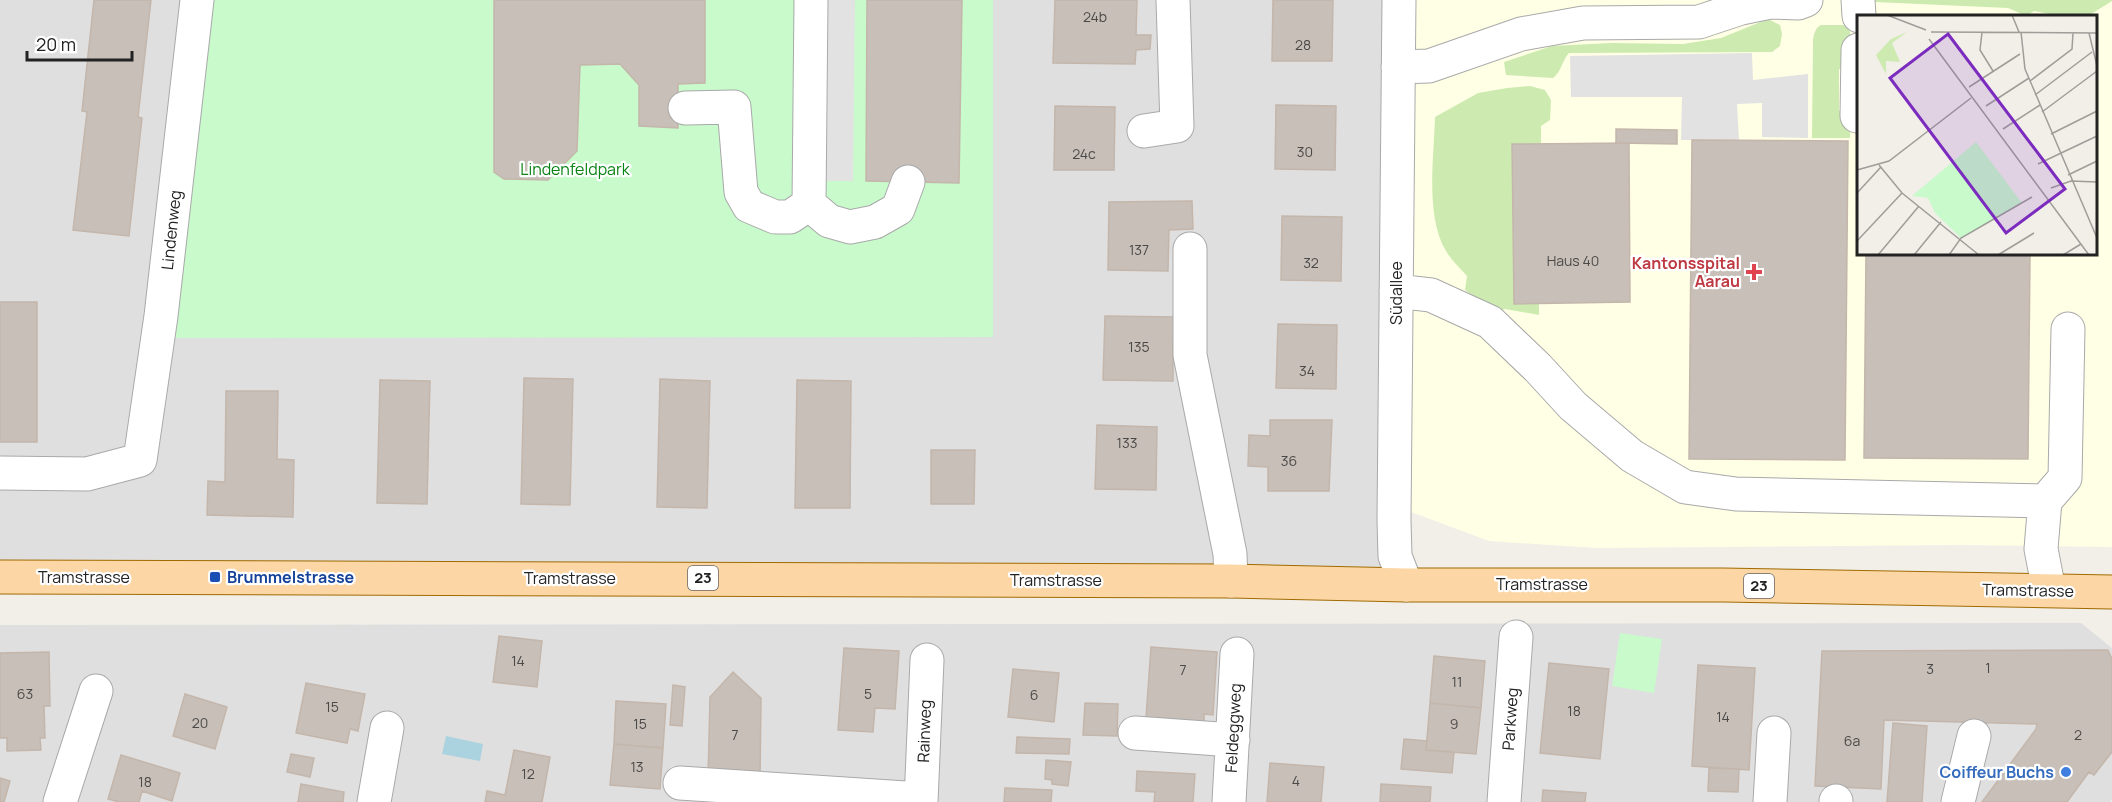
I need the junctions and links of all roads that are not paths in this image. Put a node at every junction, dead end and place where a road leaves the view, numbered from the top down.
1 (197, 0) edge
2 (810, 0) edge
3 (1173, 0) edge
4 (1399, 0) edge
5 (1806, 0) edge
6 (1858, 0) edge
7 (1859, 15) edge
8 (1398, 67) junction
9 (685, 108) dead end
10 (1144, 131) dead end
11 (908, 182) dead end
12 (809, 204) junction
13 (1190, 249) dead end
14 (1396, 291) junction
15 (2068, 328) dead end
16 (0, 473) edge
17 (2045, 501) junction
18 (0, 577) edge
19 (1231, 581) junction
20 (1406, 585) junction
21 (2049, 590) junction
22 (2112, 591) edge
23 (1516, 637) dead end
24 (1237, 654) dead end
25 (927, 660) dead end
26 (96, 691) dead end
27 (387, 728) dead end
28 (1135, 733) dead end
29 (1774, 733) dead end
30 (1974, 736) dead end
31 (1233, 740) junction
32 (680, 783) dead end
33 (921, 801) edge
34 (60, 802) edge
35 (374, 802) edge
36 (1229, 802) edge
37 (1504, 802) edge
38 (1770, 802) edge
39 (1958, 802) edge

1 - 16 street, Lindenweg
2 - 12 street
3 - 10 street
4 - 8 street, Südallee
5 - 8 street
6 - 7 street
8 - 14 street, Südallee
9 - 12 street
11 - 12 street
13 - 19 street
14 - 17 street
14 - 20 street, Südallee
15 - 17 street
17 - 21 street
18 - 19 main road, Tramstrasse / 23
19 - 20 main road, Tramstrasse / 23
20 - 21 main road, Tramstrasse / 23
21 - 22 main road, Tramstrasse / 23
23 - 37 street, Parkweg
24 - 31 street, Feldeggweg
25 - 33 street, Rainweg
26 - 34 street
27 - 35 street
28 - 31 street
29 - 38 street
30 - 39 street
31 - 36 street, Feldeggweg
32 - 33 street

